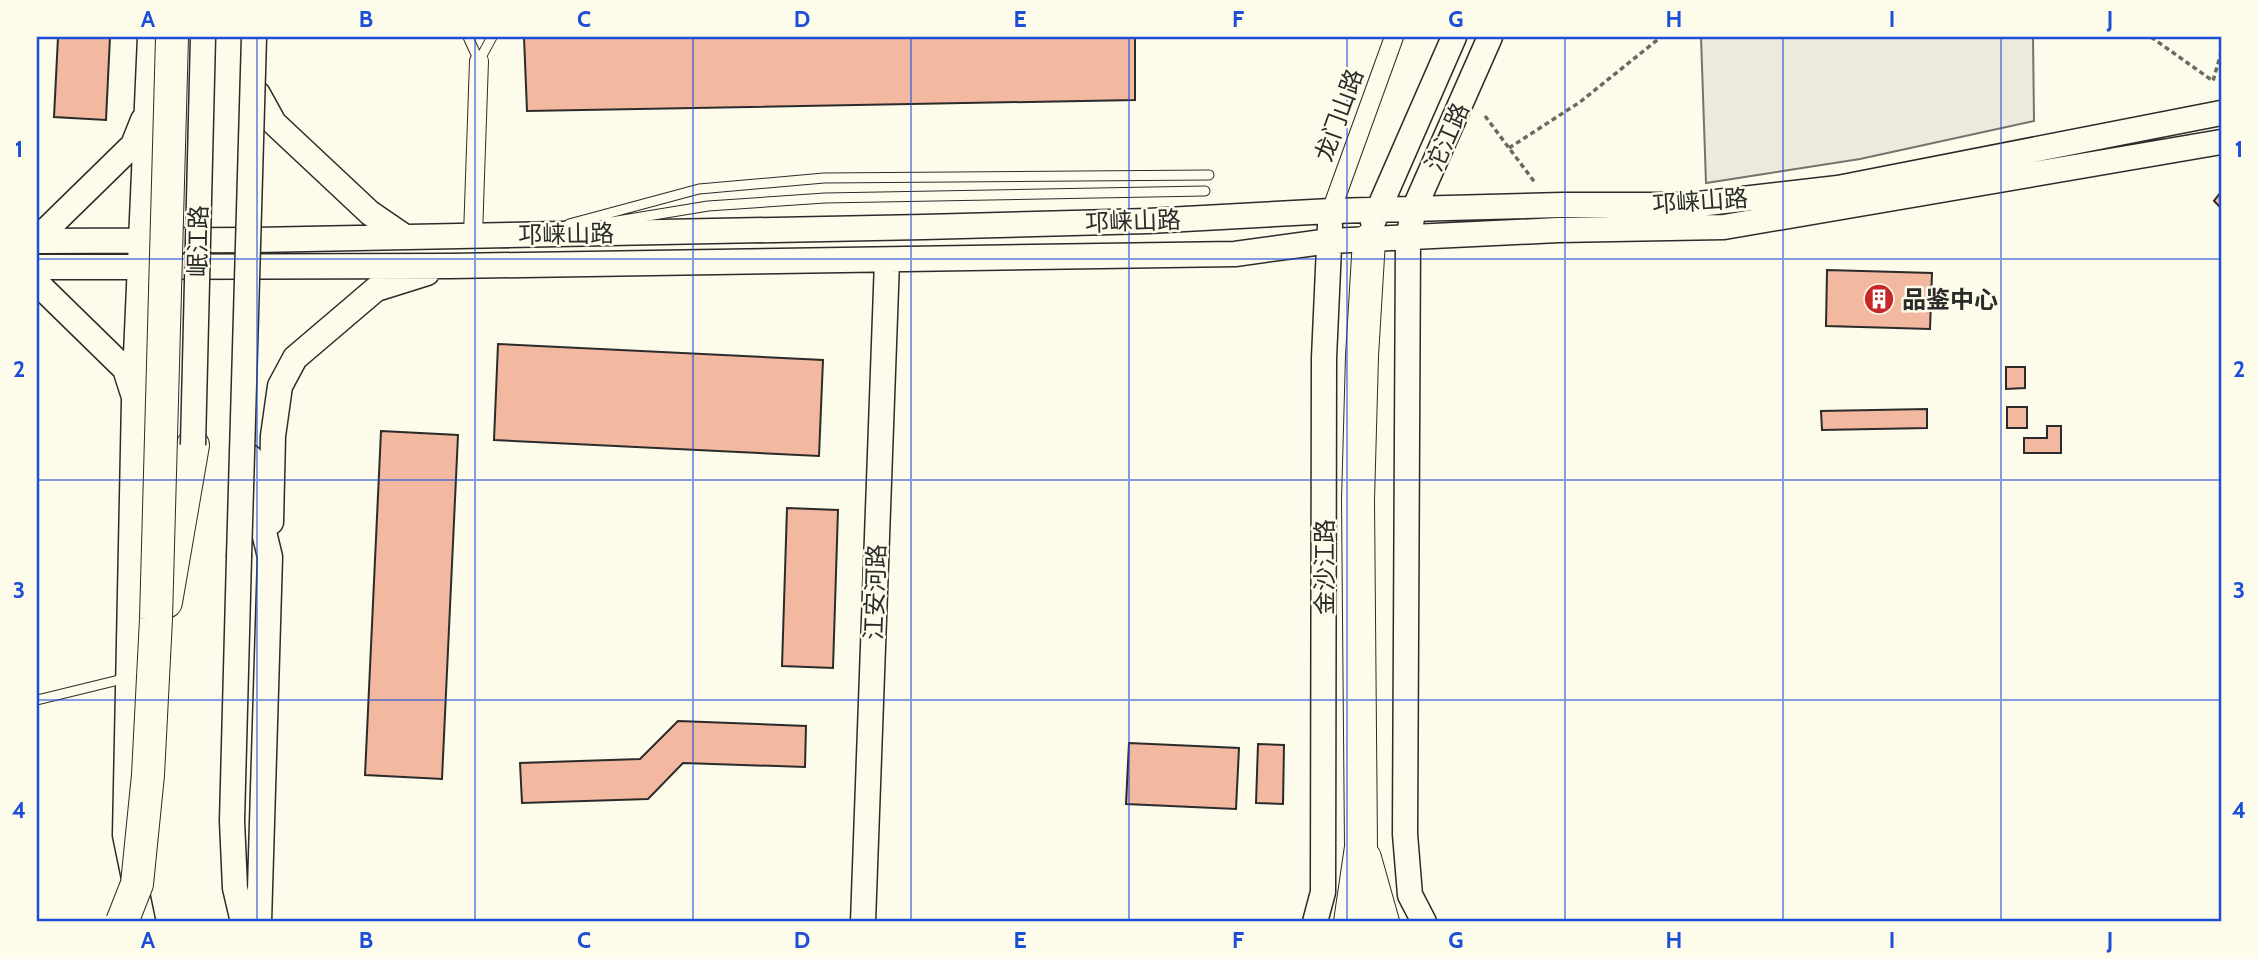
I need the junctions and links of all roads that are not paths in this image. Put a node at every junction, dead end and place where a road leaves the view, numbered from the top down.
1 (150, 37) edge
2 (172, 37) edge
3 (203, 37) edge
4 (254, 37) edge
5 (260, 37) edge
6 (468, 37) edge
7 (492, 37) edge
8 (1394, 37) edge
9 (1454, 37) edge
10 (1490, 37) edge
11 (479, 61) junction
12 (258, 94) junction
13 (149, 103) junction
14 (2221, 113) edge
15 (2221, 142) edge
16 (1209, 175) dead end
17 (1205, 191) dead end
18 (1414, 209) junction
19 (1331, 211) junction
20 (1373, 225) junction
21 (37, 234) edge
22 (531, 234) junction
23 (473, 235) junction
24 (405, 237) junction
25 (1408, 238) junction
26 (255, 240) junction
27 (37, 241) edge
28 (142, 241) junction
29 (1330, 241) junction
30 (887, 261) junction
31 (254, 265) junction
32 (451, 265) junction
33 (141, 266) junction
34 (37, 267) edge
35 (37, 283) edge
36 (134, 400) junction
37 (193, 444) joint
38 (270, 557) junction
39 (141, 677) junction
40 (37, 700) edge
41 (1362, 847) junction
42 (122, 922) edge
43 (143, 922) edge
44 (243, 922) edge
45 (259, 922) edge
46 (863, 922) edge
47 (1315, 922) edge
48 (1350, 922) edge
49 (1383, 922) edge
50 (1424, 922) edge

1 - 13 street
2 - 39 highway, bridge
3 - 37 street, 岷江路, bridge
4 - 44 street, bridge
5 - 12 street
6 - 11 lane
7 - 11 lane
8 - 19 street, 龙门山路
9 - 20 street
10 - 18 street, 沱江路
11 - 23 street
12 - 24 street
12 - 26 street
13 - 21 street
13 - 28 street
14 - 18 street, 邛崃山路
15 - 25 street, 邛崃山路
16 - 22 lane
17 - 22 lane
18 - 20 street, 邛崃山路
18 - 25 street, 沱江路
19 - 20 street, 邛崃山路
19 - 22 street, 邛崃山路
19 - 29 street, 金沙江路
20 - 25 street, 邛崃山路
20 - 29 street, 邛崃山路
20 - 41 highway
22 - 23 street, 邛崃山路
23 - 24 street, 邛崃山路
24 - 26 street, 邛崃山路
25 - 50 street
26 - 28 street, 邛崃山路
26 - 31 street
27 - 28 street, 邛崃山路
28 - 33 street
29 - 30 street, 邛崃山路
29 - 47 street, 金沙江路
30 - 32 street, 邛崃山路
30 - 46 street, 江安河路
31 - 32 street, 邛崃山路
31 - 33 street, 邛崃山路
31 - 38 street
32 - 38 street
33 - 34 street, 邛崃山路
33 - 36 street
35 - 36 street
36 - 39 street
37 - 39 highway, bridge
38 - 45 street
39 - 40 lane
39 - 42 highway, bridge
39 - 43 street
41 - 48 highway
41 - 49 highway

